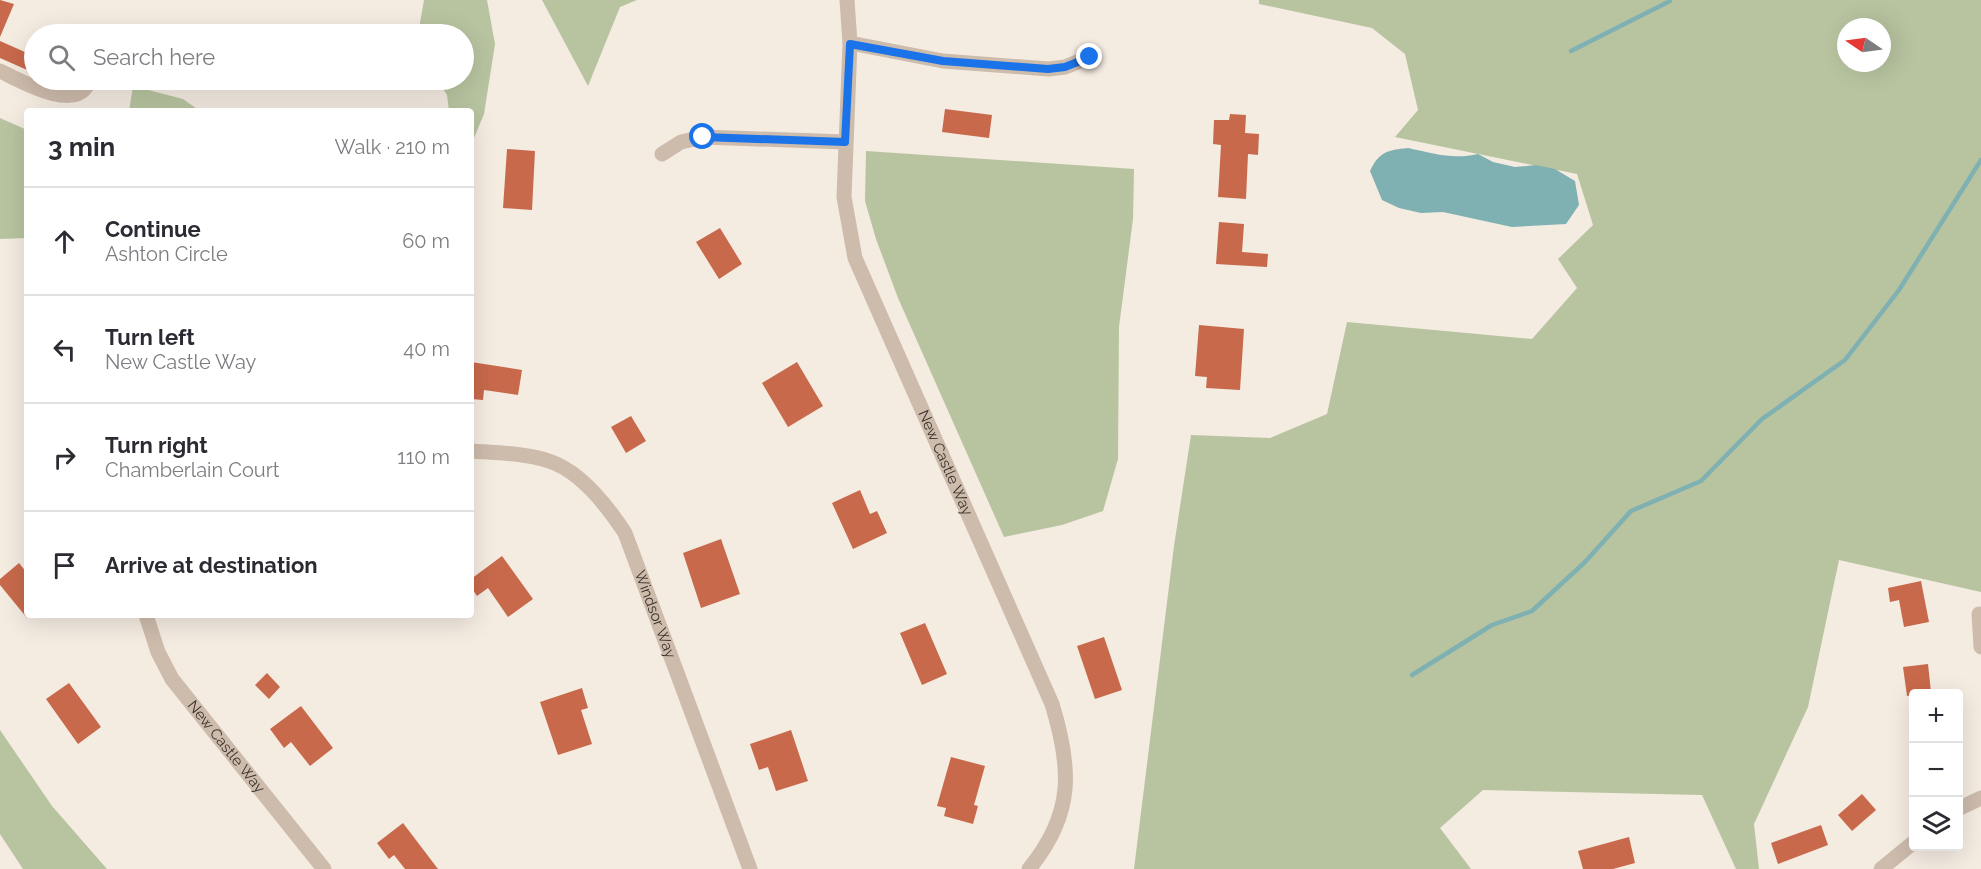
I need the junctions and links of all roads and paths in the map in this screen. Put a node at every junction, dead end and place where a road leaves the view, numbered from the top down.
1 (847, 0) edge
2 (850, 44) junction
3 (1090, 57) dead end
4 (0, 71) edge
5 (24, 81) edge
6 (46, 90) edge
7 (85, 90) edge
8 (845, 142) junction
9 (662, 154) dead end
10 (474, 451) edge
11 (1979, 614) dead end
12 (147, 618) edge
13 (1981, 647) edge
14 (1981, 798) edge
15 (1963, 807) edge
16 (1909, 846) edge
17 (1884, 868) edge
18 (324, 869) edge
19 (750, 869) edge
20 (1029, 869) edge

1 - 2 street, New Castle Way
2 - 3 street
2 - 8 street, New Castle Way
4 - 5 street
6 - 7 street
8 - 9 street
8 - 20 street, New Castle Way
10 - 19 street, Windsor Way
11 - 13 street
12 - 18 street, New Castle Way
14 - 15 street
16 - 17 street

